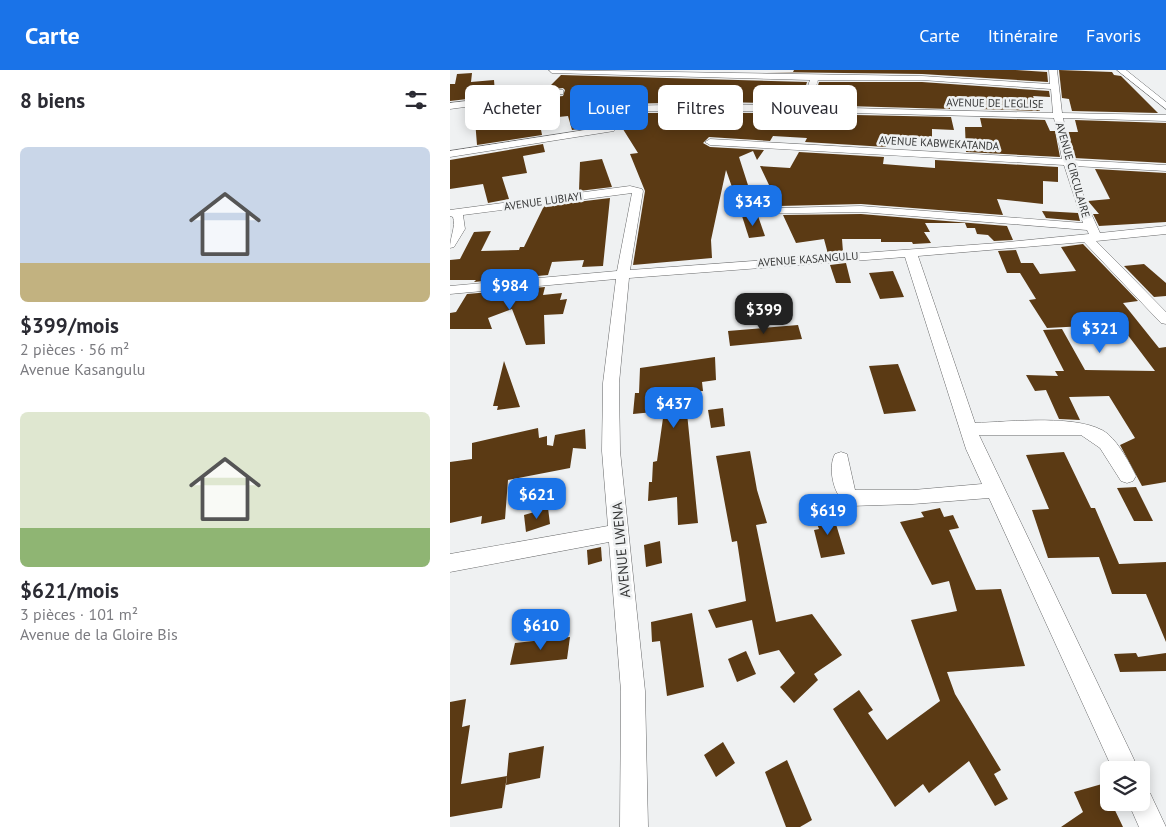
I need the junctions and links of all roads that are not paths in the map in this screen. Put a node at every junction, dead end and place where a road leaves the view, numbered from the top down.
1 (963, 70) edge
2 (1053, 70) edge
3 (1122, 70) edge
4 (552, 71) edge
5 (815, 78) junction
6 (961, 79) junction
7 (813, 85) edge
8 (1054, 87) junction
9 (465, 104) edge
10 (450, 106) edge
11 (1166, 106) edge
12 (648, 107) edge
13 (753, 109) edge
14 (857, 112) edge
15 (1058, 116) junction
16 (1166, 118) edge
17 (605, 130) edge
18 (710, 142) dead end
19 (450, 154) edge
20 (1069, 162) junction
21 (1166, 168) edge
22 (636, 190) joint
23 (740, 211) dead end
24 (453, 213) edge
25 (1166, 230) edge
26 (1091, 234) junction
27 (450, 244) edge
28 (910, 252) junction
29 (623, 274) junction
30 (450, 290) edge
31 (1166, 320) edge
32 (968, 429) junction
33 (841, 459) dead end
34 (1126, 476) dead end
35 (995, 490) junction
36 (620, 532) junction
37 (450, 563) edge
38 (1122, 761) edge
39 (1145, 811) edge
40 (634, 827) edge
41 (1153, 827) edge

1 - 6 street
2 - 8 street, AVENUE CIRCULAIRE
3 - 11 street
4 - 5 street
5 - 6 street
5 - 7 street
6 - 8 street
8 - 15 street, AVENUE CIRCULAIRE
9 - 10 street
12 - 13 street, AVENUE DE L'EGLISE
14 - 15 street, AVENUE DE L'EGLISE
15 - 16 street, AVENUE DE L'EGLISE
15 - 20 street, AVENUE CIRCULAIRE
17 - 19 street
18 - 20 street, AVENUE KABWEKATANDA
20 - 21 street, AVENUE KABWEKATANDA
20 - 26 street, AVENUE CIRCULAIRE
22 - 24 street, AVENUE LUBIAYI
22 - 29 street, AVENUE LWENA
23 - 26 street
24 - 27 street
25 - 26 street, AVENUE KASANGULU
26 - 28 street, AVENUE KASANGULU
26 - 31 street, AVENUE CIRCULAIRE
28 - 29 street, AVENUE KASANGULU
28 - 32 street
29 - 30 street, AVENUE KASANGULU
29 - 36 street, AVENUE LWENA
32 - 34 street
32 - 35 street
33 - 35 street
35 - 38 street
36 - 37 street
36 - 40 street, AVENUE LWENA
39 - 41 street

